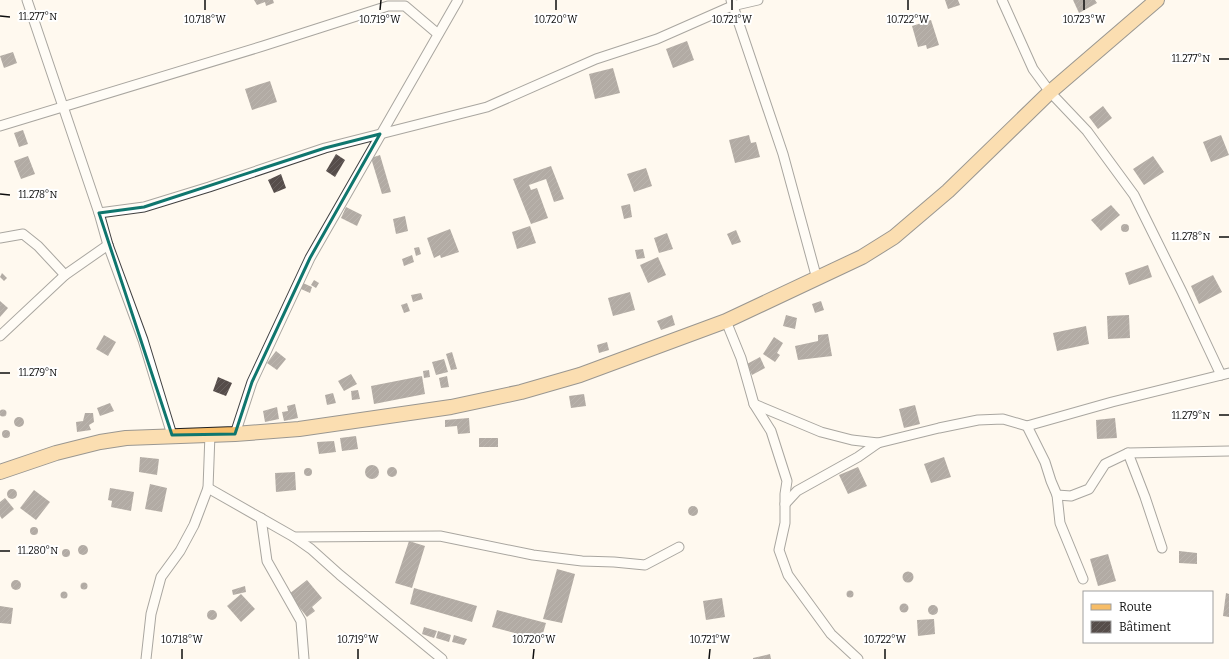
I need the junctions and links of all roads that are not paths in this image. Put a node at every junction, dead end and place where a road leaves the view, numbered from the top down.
1 (27, 0) edge
2 (458, 0) edge
3 (758, 0) edge
4 (1002, 0) edge
5 (1157, 0) edge
6 (731, 3) edge
7 (438, 34) junction
8 (1050, 92) junction
9 (63, 107) junction
10 (0, 126) edge
11 (380, 134) junction
12 (99, 213) junction
13 (0, 238) edge
14 (108, 245) junction
15 (65, 275) junction
16 (818, 278) junction
17 (726, 321) junction
18 (0, 336) edge
19 (1225, 374) edge
20 (754, 404) junction
21 (1027, 426) junction
22 (210, 434) junction
23 (235, 434) junction
24 (172, 435) junction
25 (878, 443) junction
26 (1229, 451) edge
27 (1128, 453) junction
28 (0, 472) edge
29 (208, 488) junction
30 (1057, 495) junction
31 (785, 504) junction
32 (261, 518) junction
33 (294, 537) junction
34 (679, 547) dead end
35 (1162, 548) dead end
36 (1083, 579) dead end
37 (146, 659) edge
38 (304, 659) edge
39 (442, 659) edge
40 (858, 659) edge

1 - 9 street
2 - 7 street
3 - 6 street
4 - 8 street
5 - 8 main road
6 - 11 street
6 - 16 street
7 - 9 street
7 - 11 street
8 - 16 main road
8 - 19 street
9 - 10 street
9 - 12 street
11 - 12 street
11 - 23 street
12 - 14 street
13 - 15 street
14 - 15 street
14 - 24 street
15 - 18 street
16 - 17 main road
17 - 20 street
17 - 23 main road
19 - 21 street
20 - 25 street
20 - 31 street
21 - 25 street
21 - 30 street
22 - 23 main road
22 - 24 main road
22 - 29 street
24 - 28 main road
25 - 31 street
26 - 27 street
27 - 30 street
27 - 35 street
29 - 32 street
29 - 37 street
30 - 36 street
31 - 40 street
32 - 33 street
32 - 38 street
33 - 34 street
33 - 39 street

